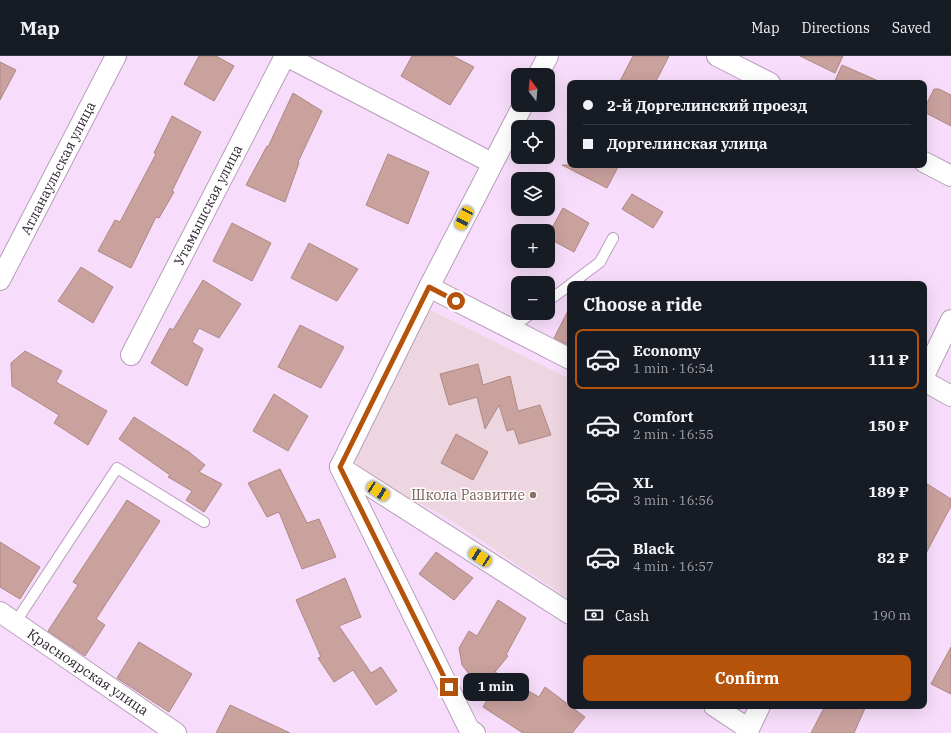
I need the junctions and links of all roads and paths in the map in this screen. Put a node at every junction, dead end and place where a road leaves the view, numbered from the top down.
1 (116, 56) edge
2 (286, 56) edge
3 (548, 56) edge
4 (717, 56) edge
5 (542, 68) edge
6 (764, 80) edge
7 (519, 112) edge
8 (492, 163) junction
9 (927, 164) edge
10 (951, 176) edge
11 (613, 238) dead end
12 (0, 280) edge
13 (574, 281) edge
14 (567, 286) edge
15 (429, 287) junction
16 (555, 296) edge
17 (522, 320) edge
18 (951, 320) edge
19 (511, 328) junction
20 (132, 355) dead end
21 (567, 357) edge
22 (927, 370) edge
23 (927, 383) edge
24 (951, 396) edge
25 (340, 467) junction
26 (204, 522) dead end
27 (567, 612) edge
28 (8, 617) edge
29 (718, 709) edge
30 (759, 709) edge
31 (748, 731) edge
32 (176, 733) edge
33 (475, 733) edge

1 - 12 street, Атланаульская улица
2 - 8 street
2 - 20 street, Утамышская улица
3 - 5 street
4 - 6 street
7 - 8 street
8 - 15 street
9 - 10 street
11 - 13 lane
14 - 16 lane
15 - 19 street
15 - 25 street
17 - 19 lane
18 - 22 street
19 - 21 street
23 - 24 street
25 - 27 street
25 - 33 street
26 - 28 lane
28 - 32 street, Красноярская улица
29 - 31 street
30 - 31 street

